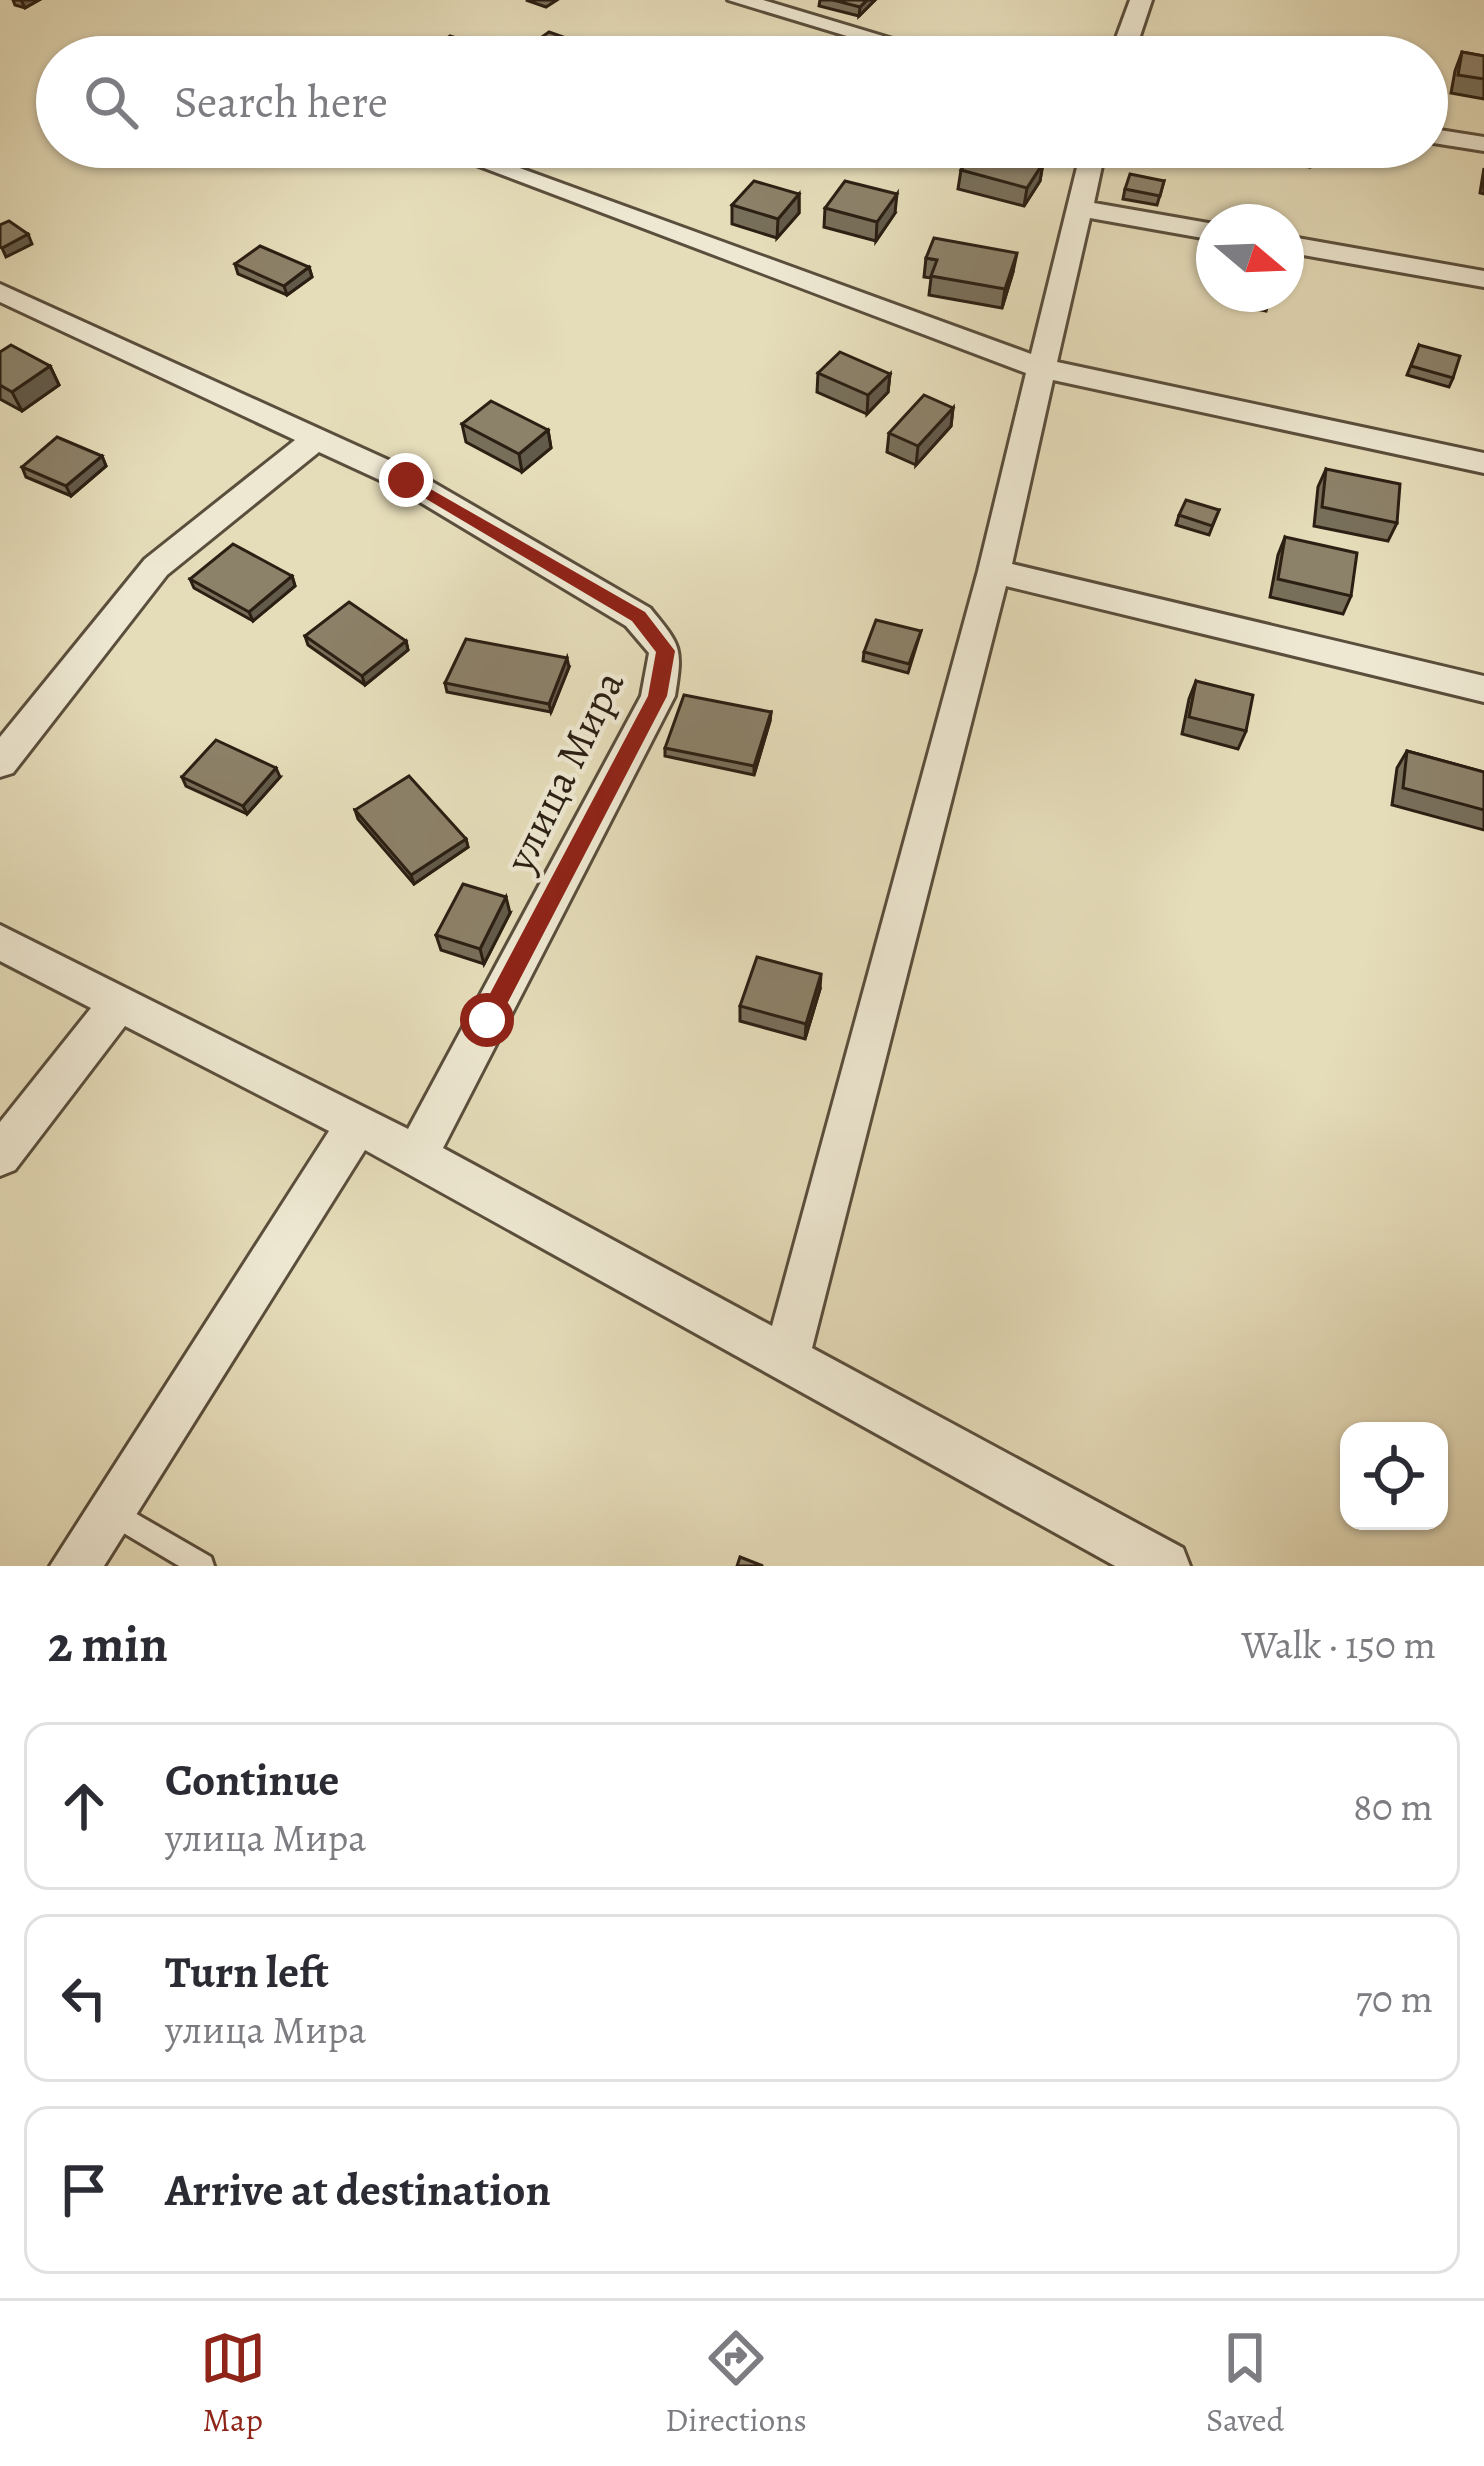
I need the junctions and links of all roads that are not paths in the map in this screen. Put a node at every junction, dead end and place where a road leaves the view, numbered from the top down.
1 (739, 0) edge
2 (1141, 0) edge
3 (867, 36) edge
4 (1128, 36) edge
5 (1448, 138) edge
6 (1484, 144) edge
7 (496, 168) edge
8 (1089, 168) edge
9 (1079, 208) junction
10 (1196, 229) edge
11 (1304, 247) edge
12 (1484, 279) edge
13 (0, 292) edge
14 (1041, 368) junction
15 (317, 438) junction
16 (1484, 463) edge
17 (994, 571) junction
18 (1484, 689) edge
19 (0, 763) edge
20 (0, 942) edge
21 (117, 1005) junction
22 (358, 1124) junction
23 (0, 1156) edge
24 (416, 1156) junction
25 (787, 1357) junction
26 (110, 1511) junction
27 (74, 1566) edge
28 (202, 1566) edge
29 (1165, 1566) edge

1 - 3 street
2 - 4 street
5 - 6 street
7 - 14 street
8 - 9 street
9 - 10 street
9 - 14 street
11 - 12 street
13 - 15 street, улица Мира
14 - 16 street
14 - 17 street
15 - 19 street
15 - 24 street, улица Мира
17 - 18 street
17 - 25 street
20 - 21 street
21 - 22 street
21 - 23 street
22 - 24 street
22 - 26 street
24 - 25 street
25 - 29 street
26 - 27 street
26 - 28 lane

